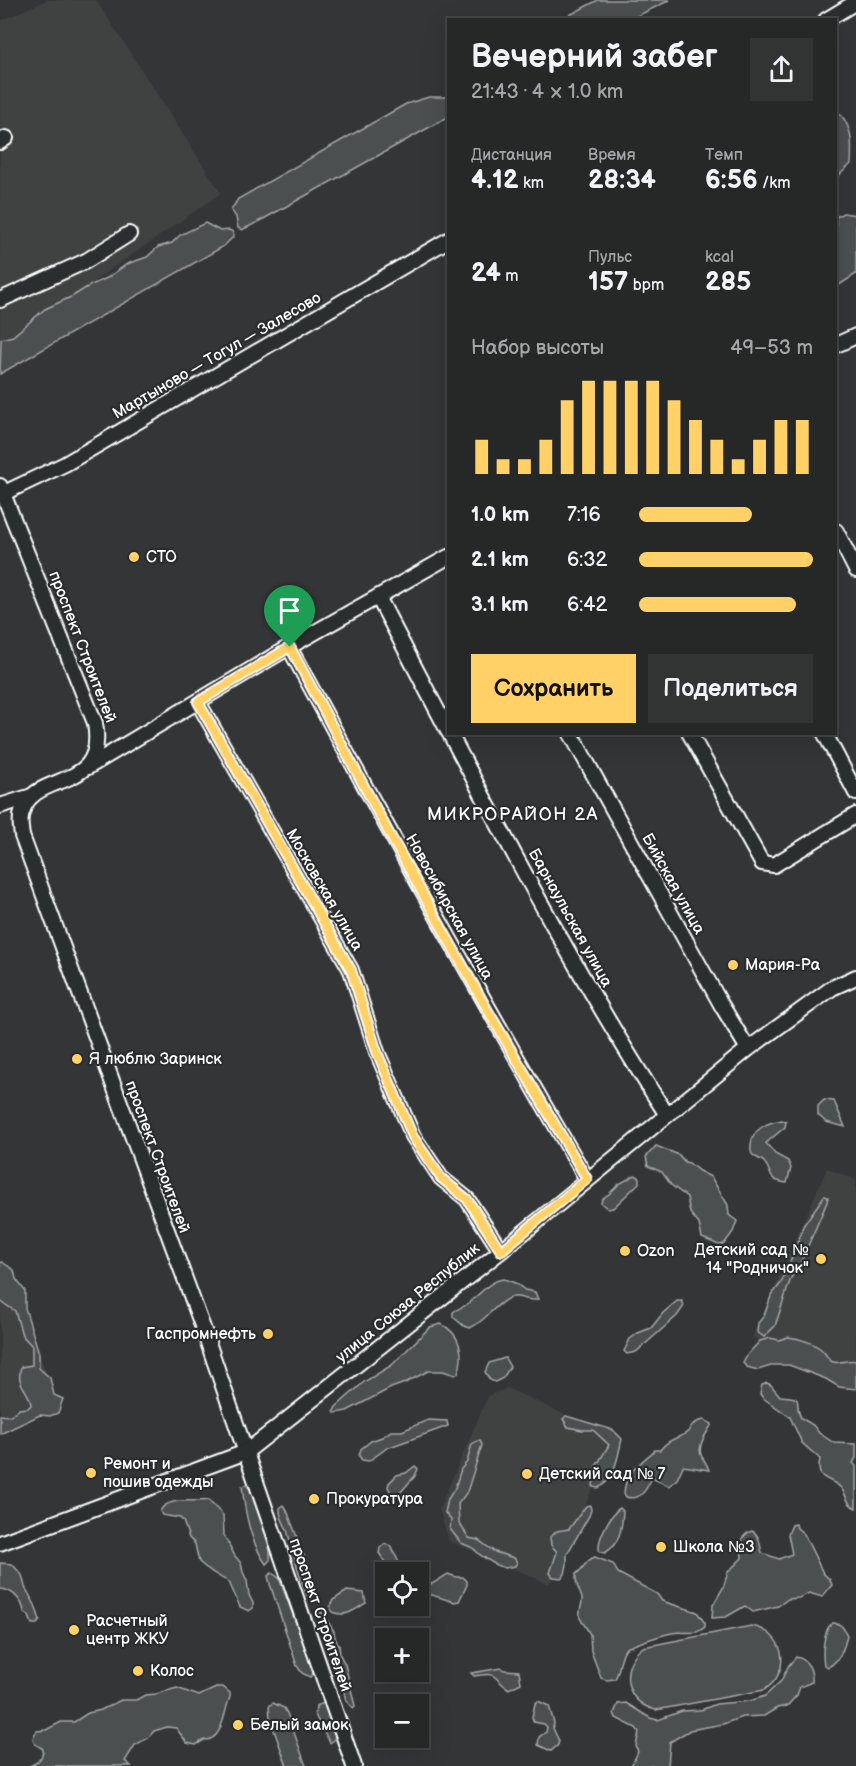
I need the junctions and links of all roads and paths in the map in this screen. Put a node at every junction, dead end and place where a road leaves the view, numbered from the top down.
1 (856, 2) edge
2 (829, 18) edge
3 (129, 234) dead end
4 (447, 241) edge
5 (0, 300) edge
6 (856, 337) edge
7 (837, 345) edge
8 (1, 492) edge
9 (837, 533) edge
10 (447, 558) edge
11 (856, 570) edge
12 (378, 597) junction
13 (290, 647) junction
14 (198, 702) junction
15 (96, 723) junction
16 (447, 728) edge
17 (451, 735) edge
18 (572, 735) edge
19 (691, 735) edge
20 (826, 735) edge
21 (128, 745) junction
22 (84, 769) junction
23 (856, 793) edge
24 (32, 796) junction
25 (0, 806) edge
26 (0, 811) edge
27 (856, 815) edge
28 (21, 828) junction
29 (856, 977) edge
30 (748, 1049) junction
31 (667, 1115) junction
32 (587, 1179) junction
33 (501, 1251) junction
34 (246, 1452) junction
35 (0, 1543) edge
36 (354, 1766) edge

1 - 2 street
3 - 5 street
4 - 8 street, Мартыново — Тогул — Залесово
6 - 7 street
8 - 15 street, проспект Строителей
9 - 11 street
10 - 12 street
12 - 13 street
12 - 16 street, Барнаульская улица
13 - 14 street
13 - 32 street, Новосибирская улица
14 - 21 street
14 - 33 street, Московская улица
15 - 21 street
15 - 22 street, проспект Строителей
17 - 31 street, Барнаульская улица
18 - 30 street, Бийская улица
19 - 27 street
20 - 23 street
21 - 22 street
22 - 24 street
24 - 25 street
24 - 28 street
26 - 28 street
28 - 34 street, проспект Строителей
29 - 30 street, улица Союза Республик
30 - 31 street, улица Союза Республик
31 - 32 street, улица Союза Республик
32 - 33 street, улица Союза Республик
33 - 34 street, улица Союза Республик
34 - 35 street, улица Союза Республик
34 - 36 street, проспект Строителей

